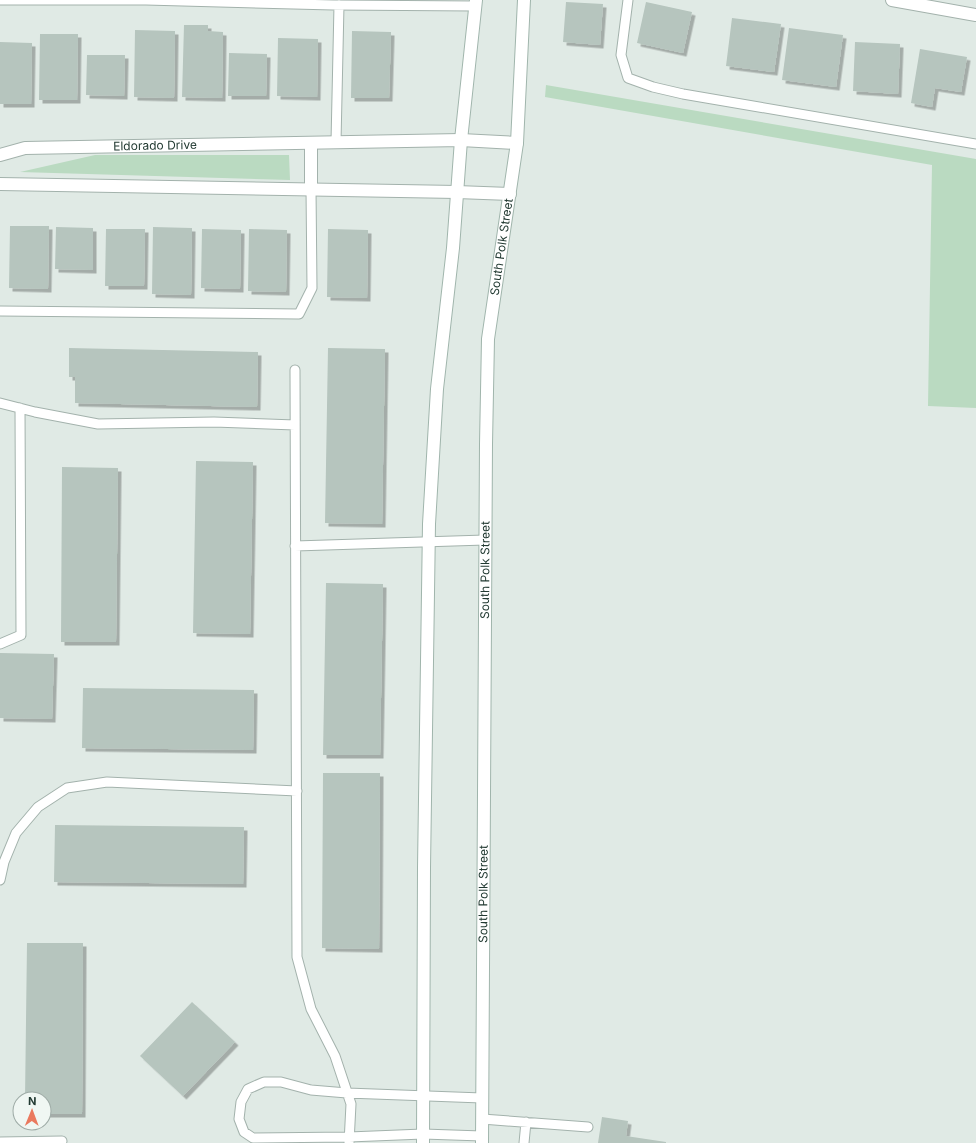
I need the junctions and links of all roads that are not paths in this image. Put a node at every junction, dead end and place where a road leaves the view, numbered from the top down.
1 (0, 0) edge
2 (524, 0) edge
3 (628, 0) edge
4 (892, 0) edge
5 (438, 3) edge
6 (475, 3) edge
7 (339, 5) junction
8 (976, 15) edge
9 (461, 140) junction
10 (336, 142) junction
11 (311, 143) junction
12 (517, 143) junction
13 (976, 144) edge
14 (0, 154) edge
15 (0, 184) edge
16 (311, 189) junction
17 (457, 192) junction
18 (510, 194) junction
19 (0, 311) edge
20 (295, 370) dead end
21 (0, 403) edge
22 (20, 408) junction
23 (295, 425) junction
24 (485, 540) junction
25 (429, 541) junction
26 (295, 546) junction
27 (0, 644) edge
28 (297, 791) junction
29 (0, 880) edge
30 (347, 1093) junction
31 (423, 1096) junction
32 (482, 1098) junction
33 (482, 1119) junction
34 (526, 1122) junction
35 (588, 1127) dead end
36 (423, 1139) edge
37 (482, 1139) edge
38 (349, 1140) edge
39 (62, 1141) dead end
40 (0, 1142) edge
41 (524, 1143) edge

1 - 7 lane
2 - 12 main road, South Polk Street
3 - 13 lane
4 - 8 main road
5 - 6 lane
5 - 7 lane
6 - 9 main road
7 - 10 lane
9 - 10 main road, Eldorado Drive
9 - 12 main road, Eldorado Drive
9 - 17 main road
10 - 11 main road, Eldorado Drive
11 - 14 main road, Eldorado Drive
11 - 16 main road
12 - 18 main road, South Polk Street
15 - 16 main road
16 - 17 main road
16 - 19 lane
17 - 18 main road
17 - 25 main road
18 - 24 main road, South Polk Street
20 - 23 lane
21 - 22 lane
22 - 23 lane
22 - 27 lane
23 - 26 lane
24 - 25 lane
24 - 32 main road, South Polk Street
25 - 26 lane
25 - 31 main road
26 - 28 lane
28 - 29 lane
28 - 30 lane
30 - 31 lane
30 - 38 lane
30 - 38 lane
31 - 32 lane
31 - 36 main road
32 - 33 main road, South Polk Street
33 - 34 lane
33 - 37 main road, South Polk Street
34 - 35 lane
34 - 41 lane
36 - 37 lane
36 - 38 lane
39 - 40 lane

